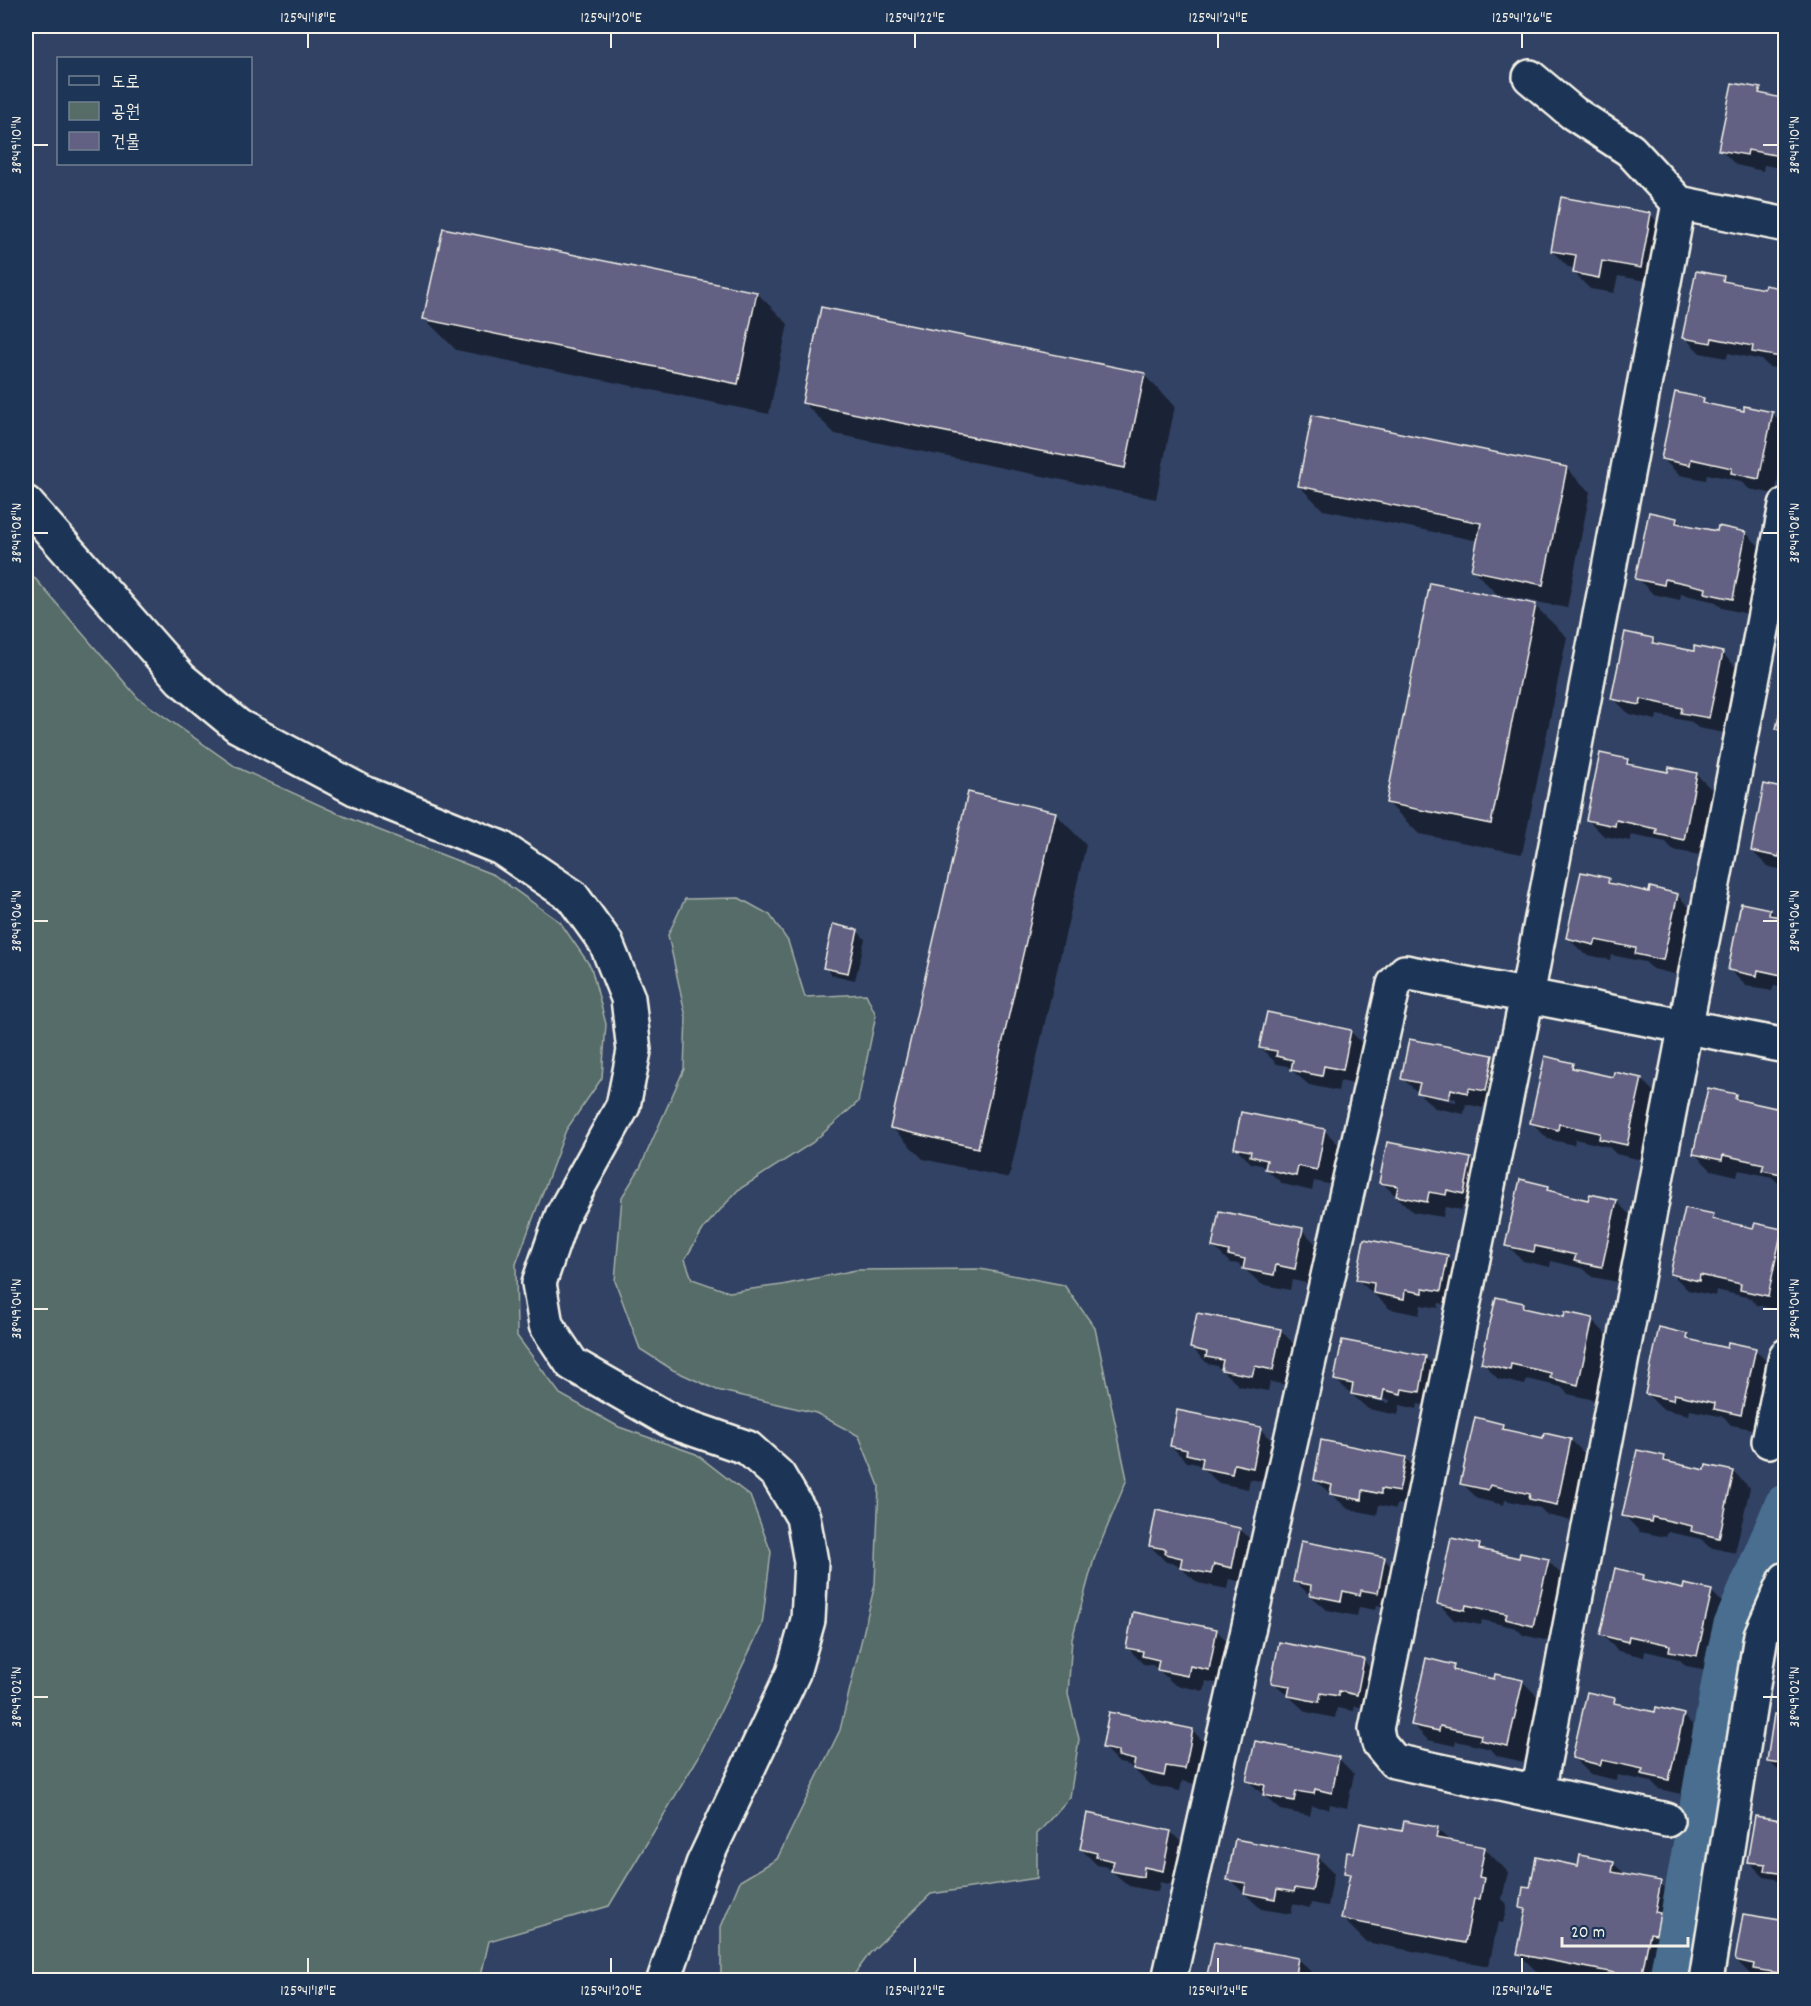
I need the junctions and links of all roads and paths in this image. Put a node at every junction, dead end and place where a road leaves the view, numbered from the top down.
1 (1530, 77) dead end
2 (1678, 203) junction
3 (1785, 225) edge
4 (26, 503) edge
5 (1785, 505) edge
6 (1527, 996) junction
7 (1685, 1026) junction
8 (1785, 1046) edge
9 (1785, 1356) edge
10 (1769, 1440) dead end
11 (1785, 1579) edge
12 (1538, 1792) junction
13 (1666, 1820) dead end
14 (664, 1980) edge
15 (1169, 1980) edge
16 (1706, 1980) edge

1 - 2 street
2 - 3 street
2 - 6 street
4 - 14 street
5 - 7 street
6 - 7 street
6 - 12 street
6 - 15 street
7 - 8 street
7 - 12 street
9 - 10 street
11 - 16 street
12 - 13 street

